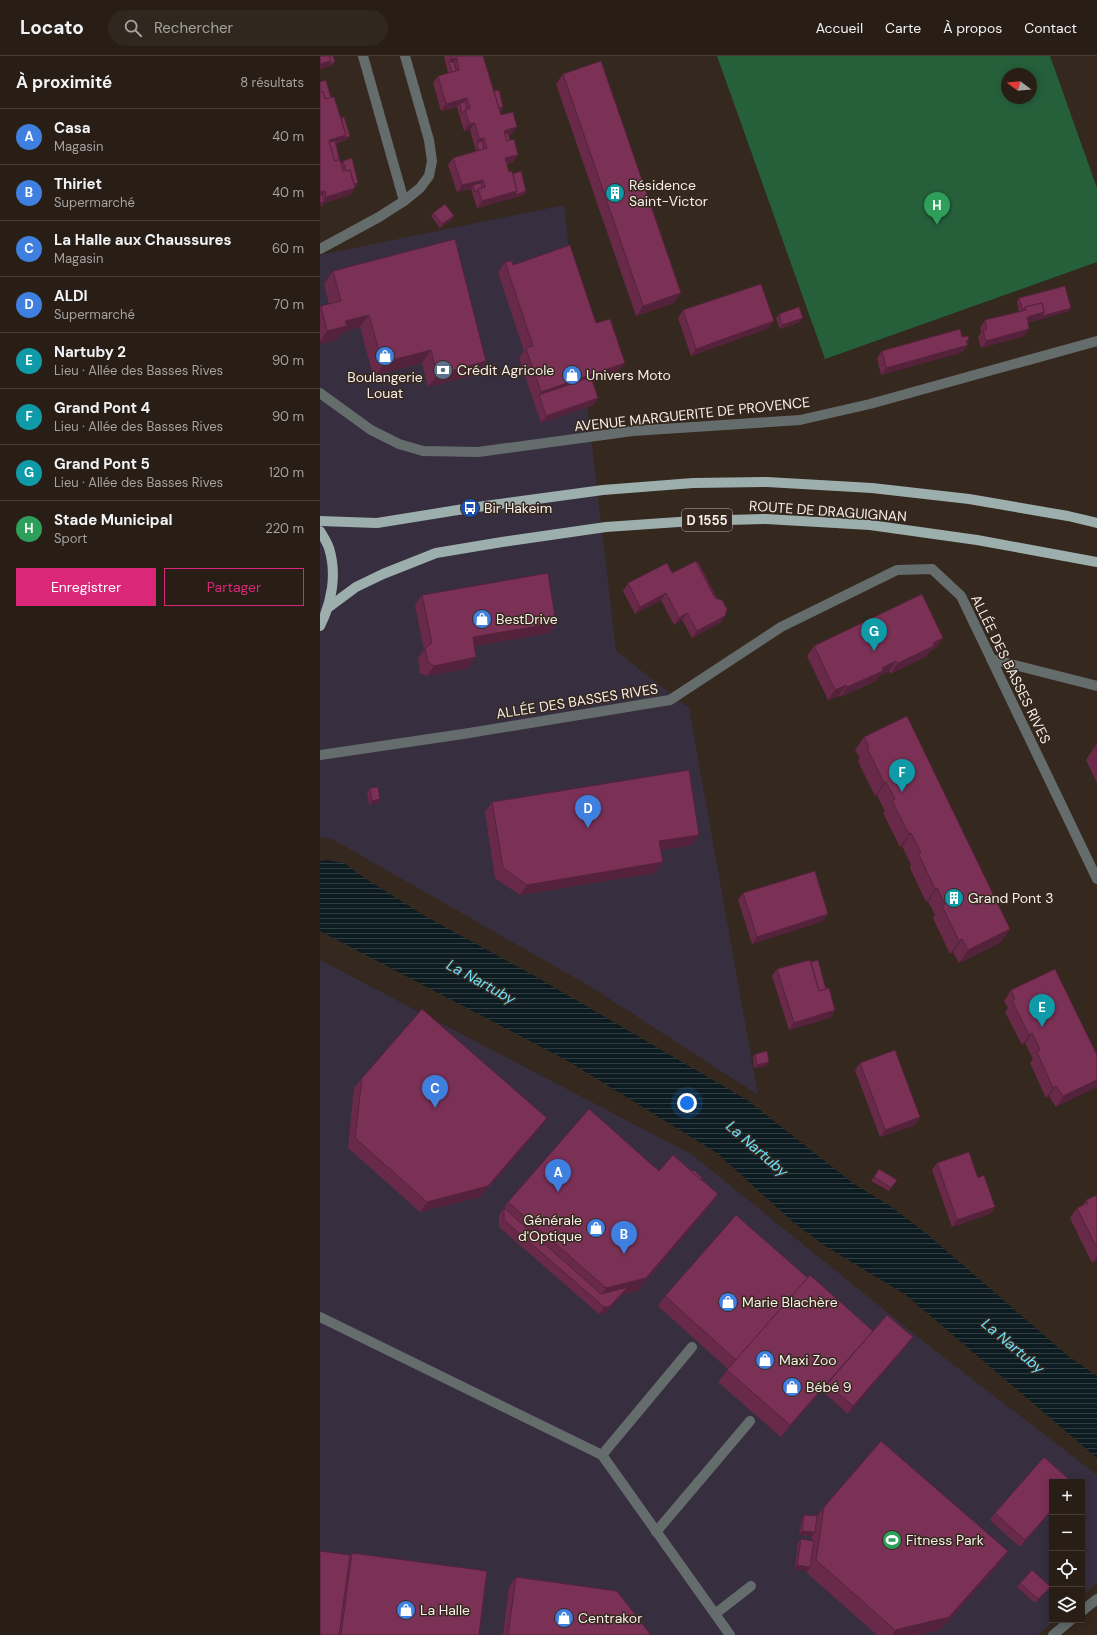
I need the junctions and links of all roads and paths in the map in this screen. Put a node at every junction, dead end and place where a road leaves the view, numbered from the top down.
1 (363, 56) edge
2 (405, 56) edge
3 (404, 201) junction
4 (320, 249) edge
5 (1097, 341) edge
6 (320, 394) edge
7 (320, 521) edge
8 (1097, 523) edge
9 (320, 531) edge
10 (1097, 562) edge
11 (329, 607) junction
12 (320, 626) edge
13 (991, 658) junction
14 (1097, 686) edge
15 (320, 755) edge
16 (1097, 879) edge
17 (320, 1317) edge
18 (692, 1347) dead end
19 (750, 1421) dead end
20 (602, 1455) junction
21 (656, 1532) junction
22 (751, 1586) dead end
23 (1097, 1599) edge
24 (1085, 1609) edge
25 (715, 1614) junction
26 (1067, 1623) edge
27 (730, 1635) edge
28 (1053, 1635) edge

1 - 3 street
2 - 3 street
3 - 4 street
5 - 6 street, AVENUE MARGUERITE DE PROVENCE
7 - 8 main road, ROUTE DE DRAGUIGNAN
9 - 11 main road
10 - 11 main road, ROUTE DE DRAGUIGNAN / D 1555
11 - 12 main road
13 - 14 street
13 - 15 street, ALLÉE DES BASSES RIVES
13 - 16 street, ALLÉE DES BASSES RIVES
17 - 20 street
18 - 20 street
19 - 21 street
20 - 21 street
21 - 25 street
22 - 25 street
23 - 24 street
25 - 27 street
26 - 28 street

